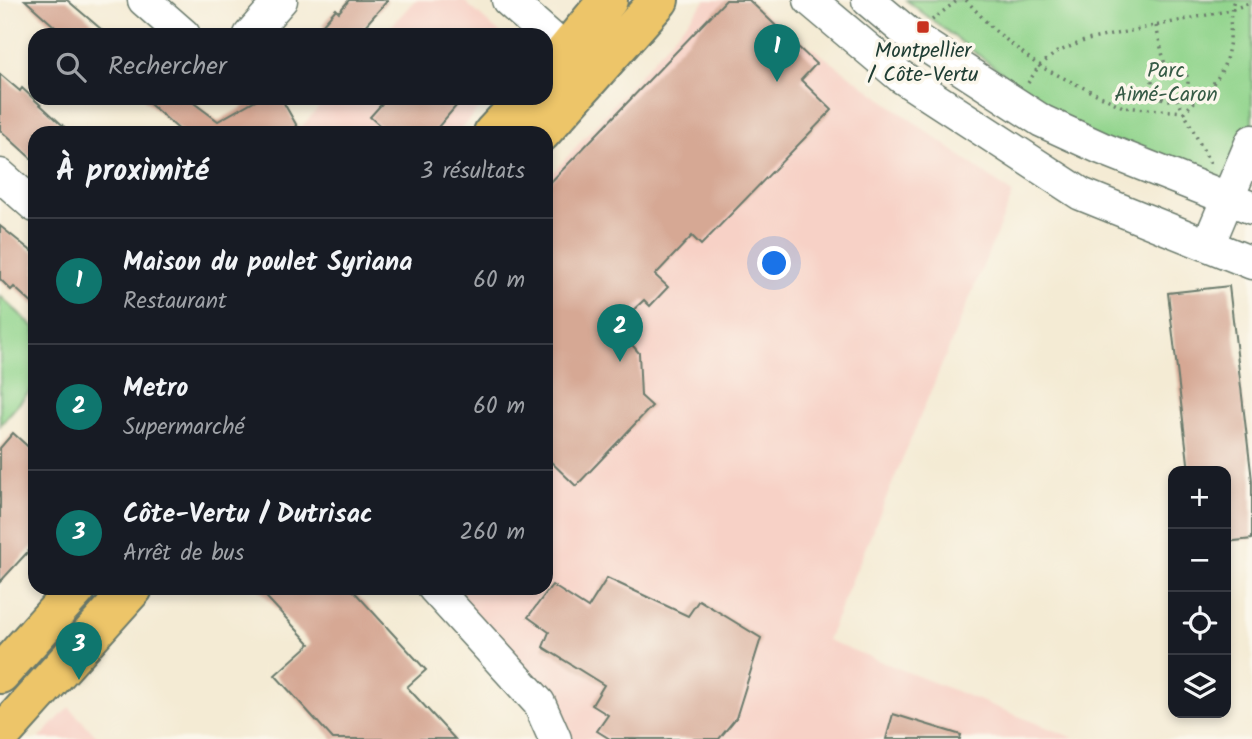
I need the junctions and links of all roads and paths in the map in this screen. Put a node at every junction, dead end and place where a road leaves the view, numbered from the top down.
1 (144, 0) edge
2 (281, 0) edge
3 (508, 0) edge
4 (608, 0) edge
5 (659, 0) edge
6 (810, 0) edge
7 (868, 0) edge
8 (966, 0) edge
9 (1234, 0) edge
10 (1252, 2) edge
11 (1231, 10) junction
12 (1156, 25) junction
13 (176, 28) edge
14 (256, 28) edge
15 (529, 28) edge
16 (556, 63) edge
17 (1039, 65) junction
18 (1165, 65) junction
19 (1023, 90) dead end
20 (1177, 99) junction
21 (519, 105) edge
22 (1184, 112) junction
23 (1042, 121) junction
24 (500, 126) edge
25 (547, 126) edge
26 (1252, 141) edge
27 (1020, 155) junction
28 (0, 175) edge
29 (28, 200) edge
30 (1240, 203) edge
31 (1208, 246) junction
32 (1252, 263) edge
33 (72, 595) edge
34 (127, 595) edge
35 (439, 595) edge
36 (0, 674) edge
37 (1, 738) edge
38 (555, 739) edge

1 - 13 street
2 - 14 street
3 - 15 street
4 - 16 main road
5 - 25 main road
6 - 27 street
7 - 23 street
8 - 17 path
9 - 11 path
10 - 11 path
11 - 12 path
11 - 22 path
12 - 17 path
12 - 18 path
17 - 19 path
17 - 22 path
18 - 20 path
18 - 20 path
20 - 22 path
21 - 24 main road
22 - 30 path
23 - 27 street
23 - 30 street
26 - 30 street
27 - 31 street
28 - 29 street
30 - 31 street
31 - 32 street
33 - 36 main road
34 - 37 main road
35 - 38 street

